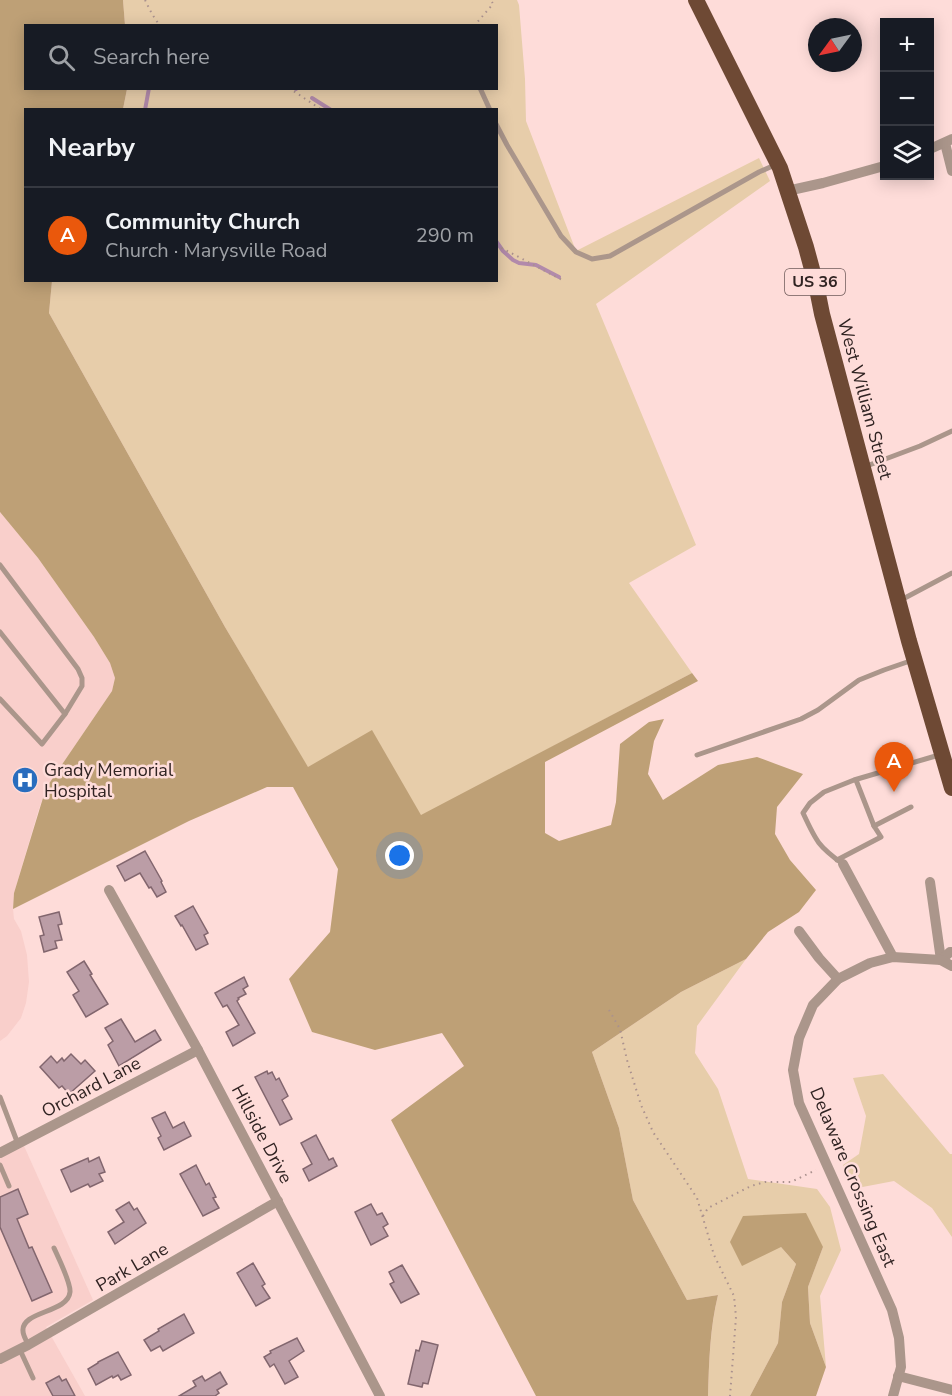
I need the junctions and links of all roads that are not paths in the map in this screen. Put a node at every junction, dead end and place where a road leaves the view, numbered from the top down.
1 (696, 0) edge
2 (481, 90) edge
3 (489, 108) edge
4 (498, 128) edge
5 (948, 141) edge
6 (934, 147) edge
7 (778, 164) junction
8 (880, 167) edge
9 (952, 171) edge
10 (787, 191) junction
11 (952, 431) edge
12 (863, 467) junction
13 (0, 565) edge
14 (952, 573) edge
15 (899, 602) junction
16 (0, 632) edge
17 (914, 660) junction
18 (0, 699) edge
19 (65, 714) junction
20 (942, 749) junction
21 (697, 755) dead end
22 (856, 780) junction
23 (952, 788) edge
24 (911, 807) dead end
25 (874, 826) junction
26 (840, 862) junction
27 (930, 882) dead end
28 (110, 890) dead end
29 (800, 931) dead end
30 (952, 952) edge
31 (893, 957) junction
32 (941, 960) junction
33 (952, 966) edge
34 (838, 979) junction
35 (198, 1050) junction
36 (0, 1097) edge
37 (18, 1144) junction
38 (0, 1153) edge
39 (0, 1165) edge
40 (9, 1186) dead end
41 (279, 1201) junction
42 (54, 1248) dead end
43 (24, 1347) junction
44 (0, 1359) edge
45 (898, 1376) junction
46 (33, 1378) dead end
47 (952, 1390) edge
48 (380, 1396) edge
49 (892, 1396) edge

1 - 7 highway, West William Street / US 36
2 - 3 lane
4 - 7 lane
5 - 6 street
5 - 9 street
7 - 10 highway, West William Street / US 36
8 - 10 street
10 - 12 highway, West William Street / US 36
11 - 12 lane
12 - 15 highway, West William Street / US 36
13 - 19 lane
14 - 15 lane
15 - 17 highway, US 36
16 - 19 lane
17 - 20 highway, US 36
17 - 21 lane
18 - 19 lane
20 - 22 lane
20 - 23 highway, US 36
22 - 25 lane
22 - 26 lane
24 - 25 lane
25 - 26 lane
26 - 31 street
27 - 32 street
28 - 35 street, Hillside Drive
29 - 34 street
30 - 32 street
31 - 32 street, Delaware Crossing East
31 - 34 street, Delaware Crossing East
32 - 33 street, Delaware Crossing East
34 - 45 street, Delaware Crossing East
35 - 37 street, Orchard Lane
35 - 41 street, Hillside Drive
36 - 37 lane
37 - 38 street, Orchard Lane
39 - 40 lane
41 - 43 street, Park Lane
41 - 48 street, Hillside Drive
42 - 43 lane
43 - 44 street, Park Lane
43 - 46 lane
45 - 47 street
45 - 49 street, Delaware Crossing East

